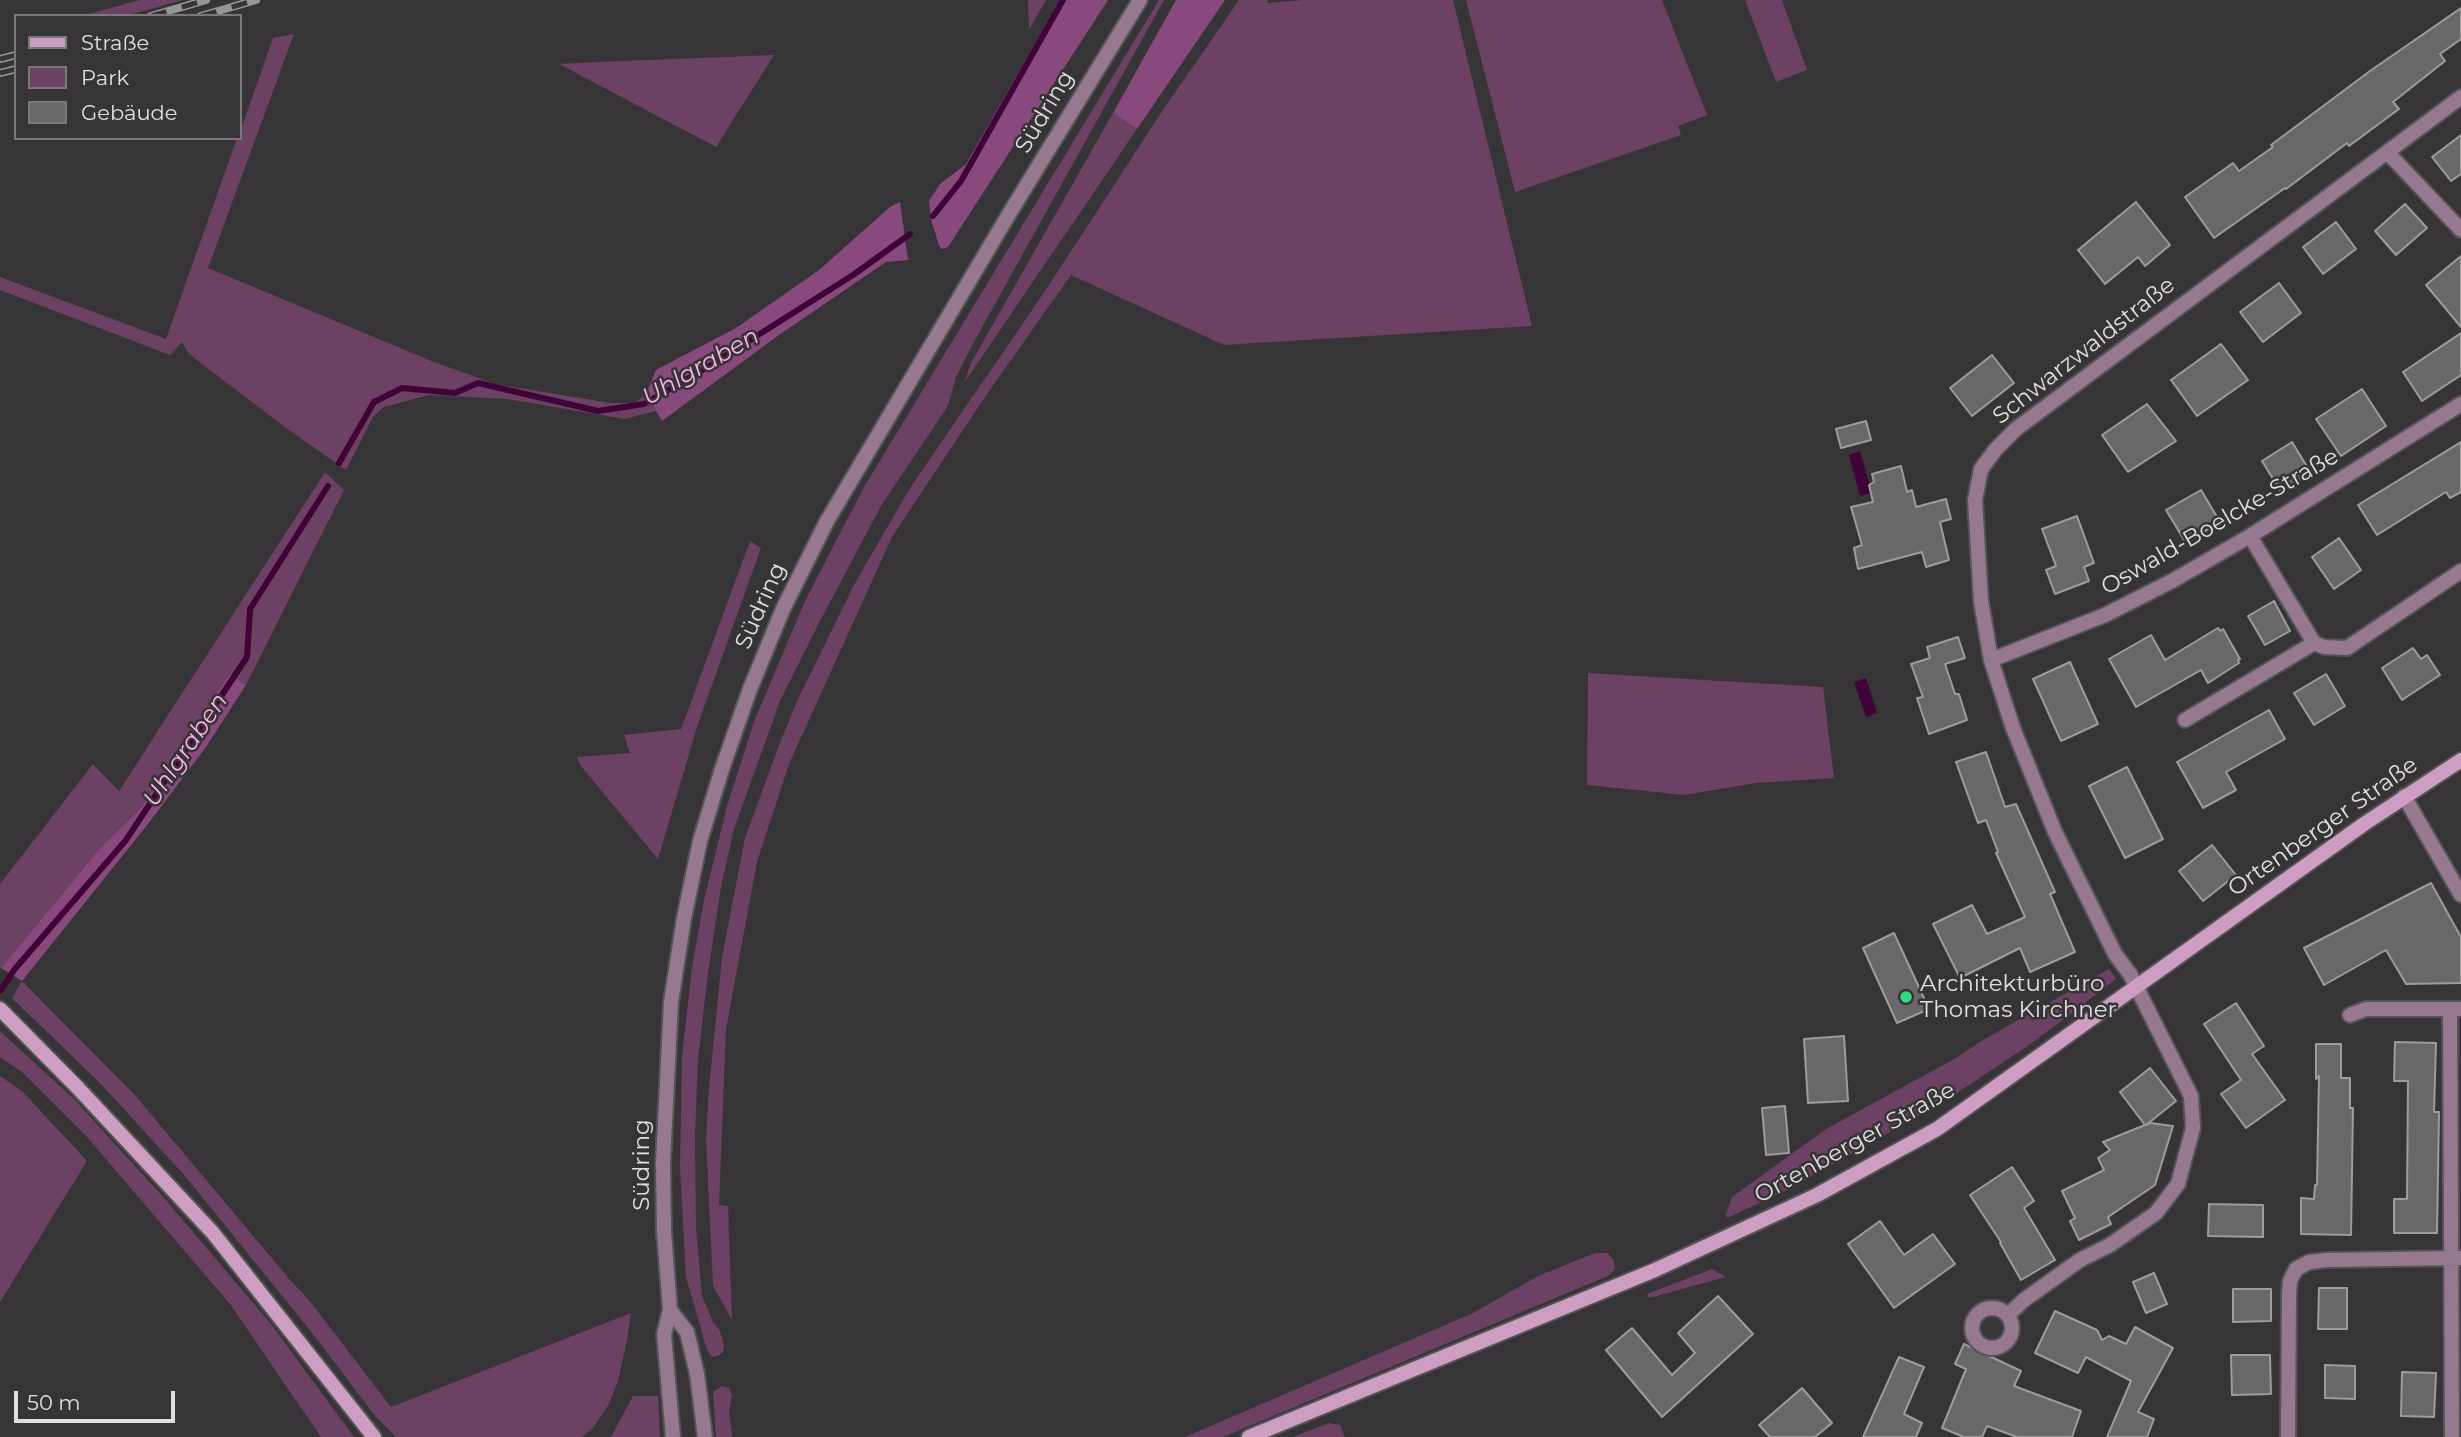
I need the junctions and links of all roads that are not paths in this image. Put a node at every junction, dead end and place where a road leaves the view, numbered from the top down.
1 (1140, 0) edge
2 (2461, 97) edge
3 (2387, 152) junction
4 (2461, 230) edge
5 (2461, 404) edge
6 (2250, 536) junction
7 (2461, 571) edge
8 (2314, 643) junction
9 (1991, 660) junction
10 (2185, 720) dead end
11 (2461, 760) edge
12 (2404, 796) junction
13 (2461, 895) edge
14 (2137, 988) junction
15 (0, 1009) edge
16 (2455, 1009) edge
17 (2350, 1015) dead end
18 (2456, 1258) edge
19 (670, 1310) junction
20 (2008, 1315) dead end
21 (374, 1437) edge
22 (673, 1437) edge
23 (705, 1437) edge
24 (1249, 1437) edge
25 (2288, 1437) edge
26 (2452, 1437) edge

1 - 19 street, Südring
2 - 3 street, Schwarzwaldstraße
3 - 4 street
3 - 9 street, Schwarzwaldstraße
5 - 6 street, Oswald-Boelcke-Straße
6 - 8 street
6 - 9 street, Oswald-Boelcke-Straße
7 - 8 street
8 - 10 street
9 - 14 street, Schwarzwaldstraße
11 - 12 main road, Ortenberger Straße
12 - 13 street
12 - 14 main road, Ortenberger Straße
14 - 20 street, Schwarzwaldstraße
14 - 24 main road, Ortenberger Straße
15 - 21 main road
16 - 17 street
16 - 18 street
18 - 25 street
18 - 26 street
19 - 22 street, Südring
19 - 23 street, Südring

